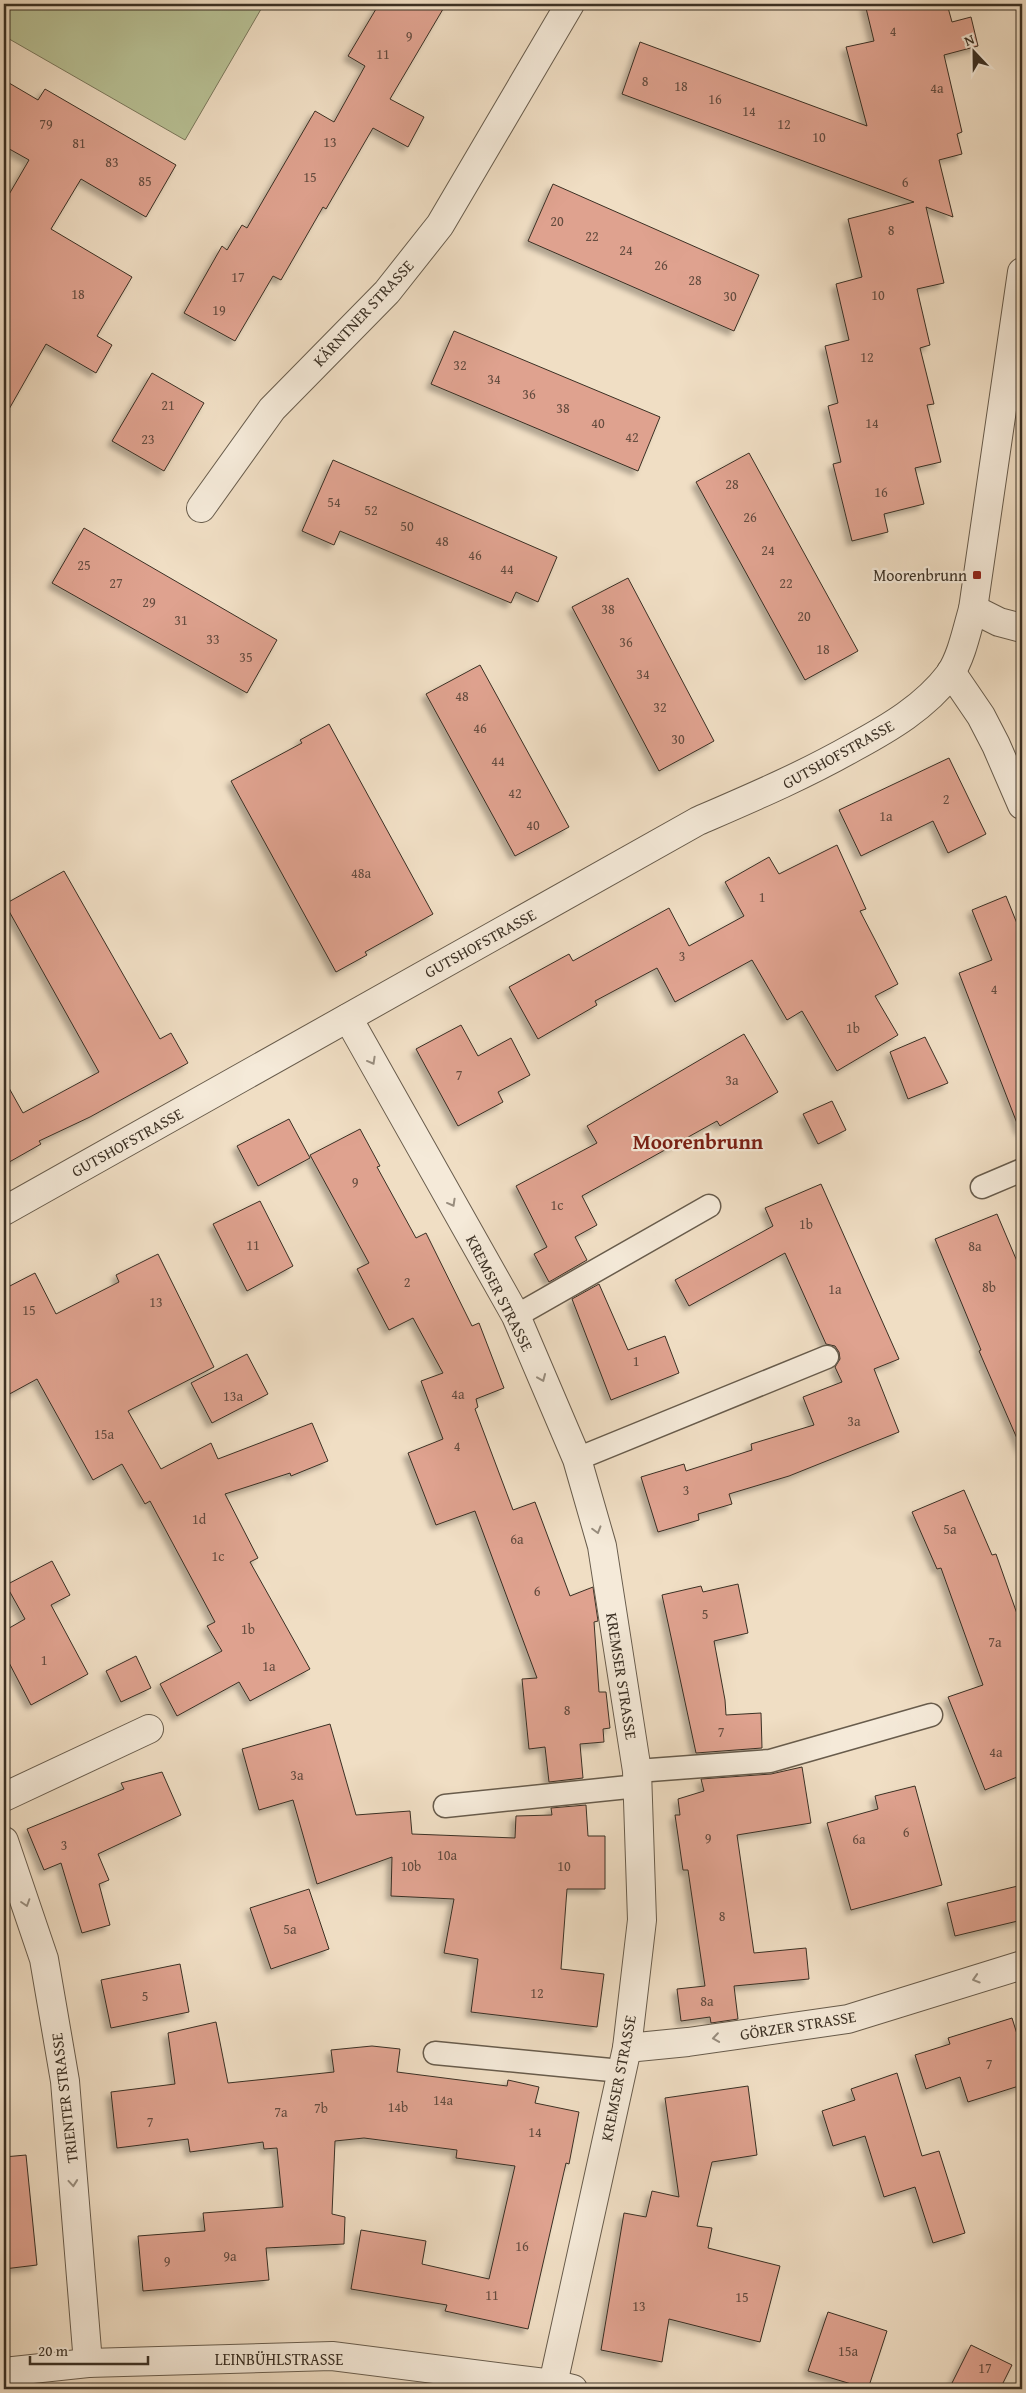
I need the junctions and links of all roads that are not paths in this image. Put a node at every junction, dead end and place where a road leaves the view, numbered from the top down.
1 (570, 4) edge
2 (1022, 272) edge
3 (201, 508) dead end
4 (972, 609) junction
5 (1022, 628) edge
6 (951, 672) junction
7 (1022, 806) edge
8 (348, 1018) junction
9 (1022, 1170) edge
10 (982, 1187) dead end
11 (709, 1206) dead end
12 (4, 1211) edge
13 (516, 1316) junction
14 (827, 1357) dead end
15 (576, 1459) junction
16 (931, 1715) dead end
17 (149, 1729) dead end
18 (637, 1779) junction
19 (4, 1797) edge
20 (445, 1806) dead end
21 (6, 1849) edge
22 (1022, 1965) edge
23 (435, 2053) dead end
24 (624, 2060) junction
25 (88, 2363) junction
26 (4, 2372) edge
27 (560, 2388) edge

1 - 3 street, KÄRNTNER STRASSE
2 - 4 street
4 - 5 street
4 - 6 street
6 - 7 street
6 - 8 street, GUTSHOFSTRASSE
8 - 12 street, GUTSHOFSTRASSE
8 -> 13 street, KREMSER STRASSE
9 - 10 lane
11 - 13 lane
13 -> 15 street, KREMSER STRASSE
14 - 15 lane
15 -> 18 street, KREMSER STRASSE
16 - 18 lane
17 - 19 street
18 - 20 lane
18 - 24 street, KREMSER STRASSE
21 -> 25 street, TRIENTER STRASSE
22 -> 24 street, GÖRZER STRASSE
23 - 24 lane
24 - 27 street, KREMSER STRASSE
25 - 26 street, LEINBÜHLSTRASSE
25 - 27 street, LEINBÜHLSTRASSE

